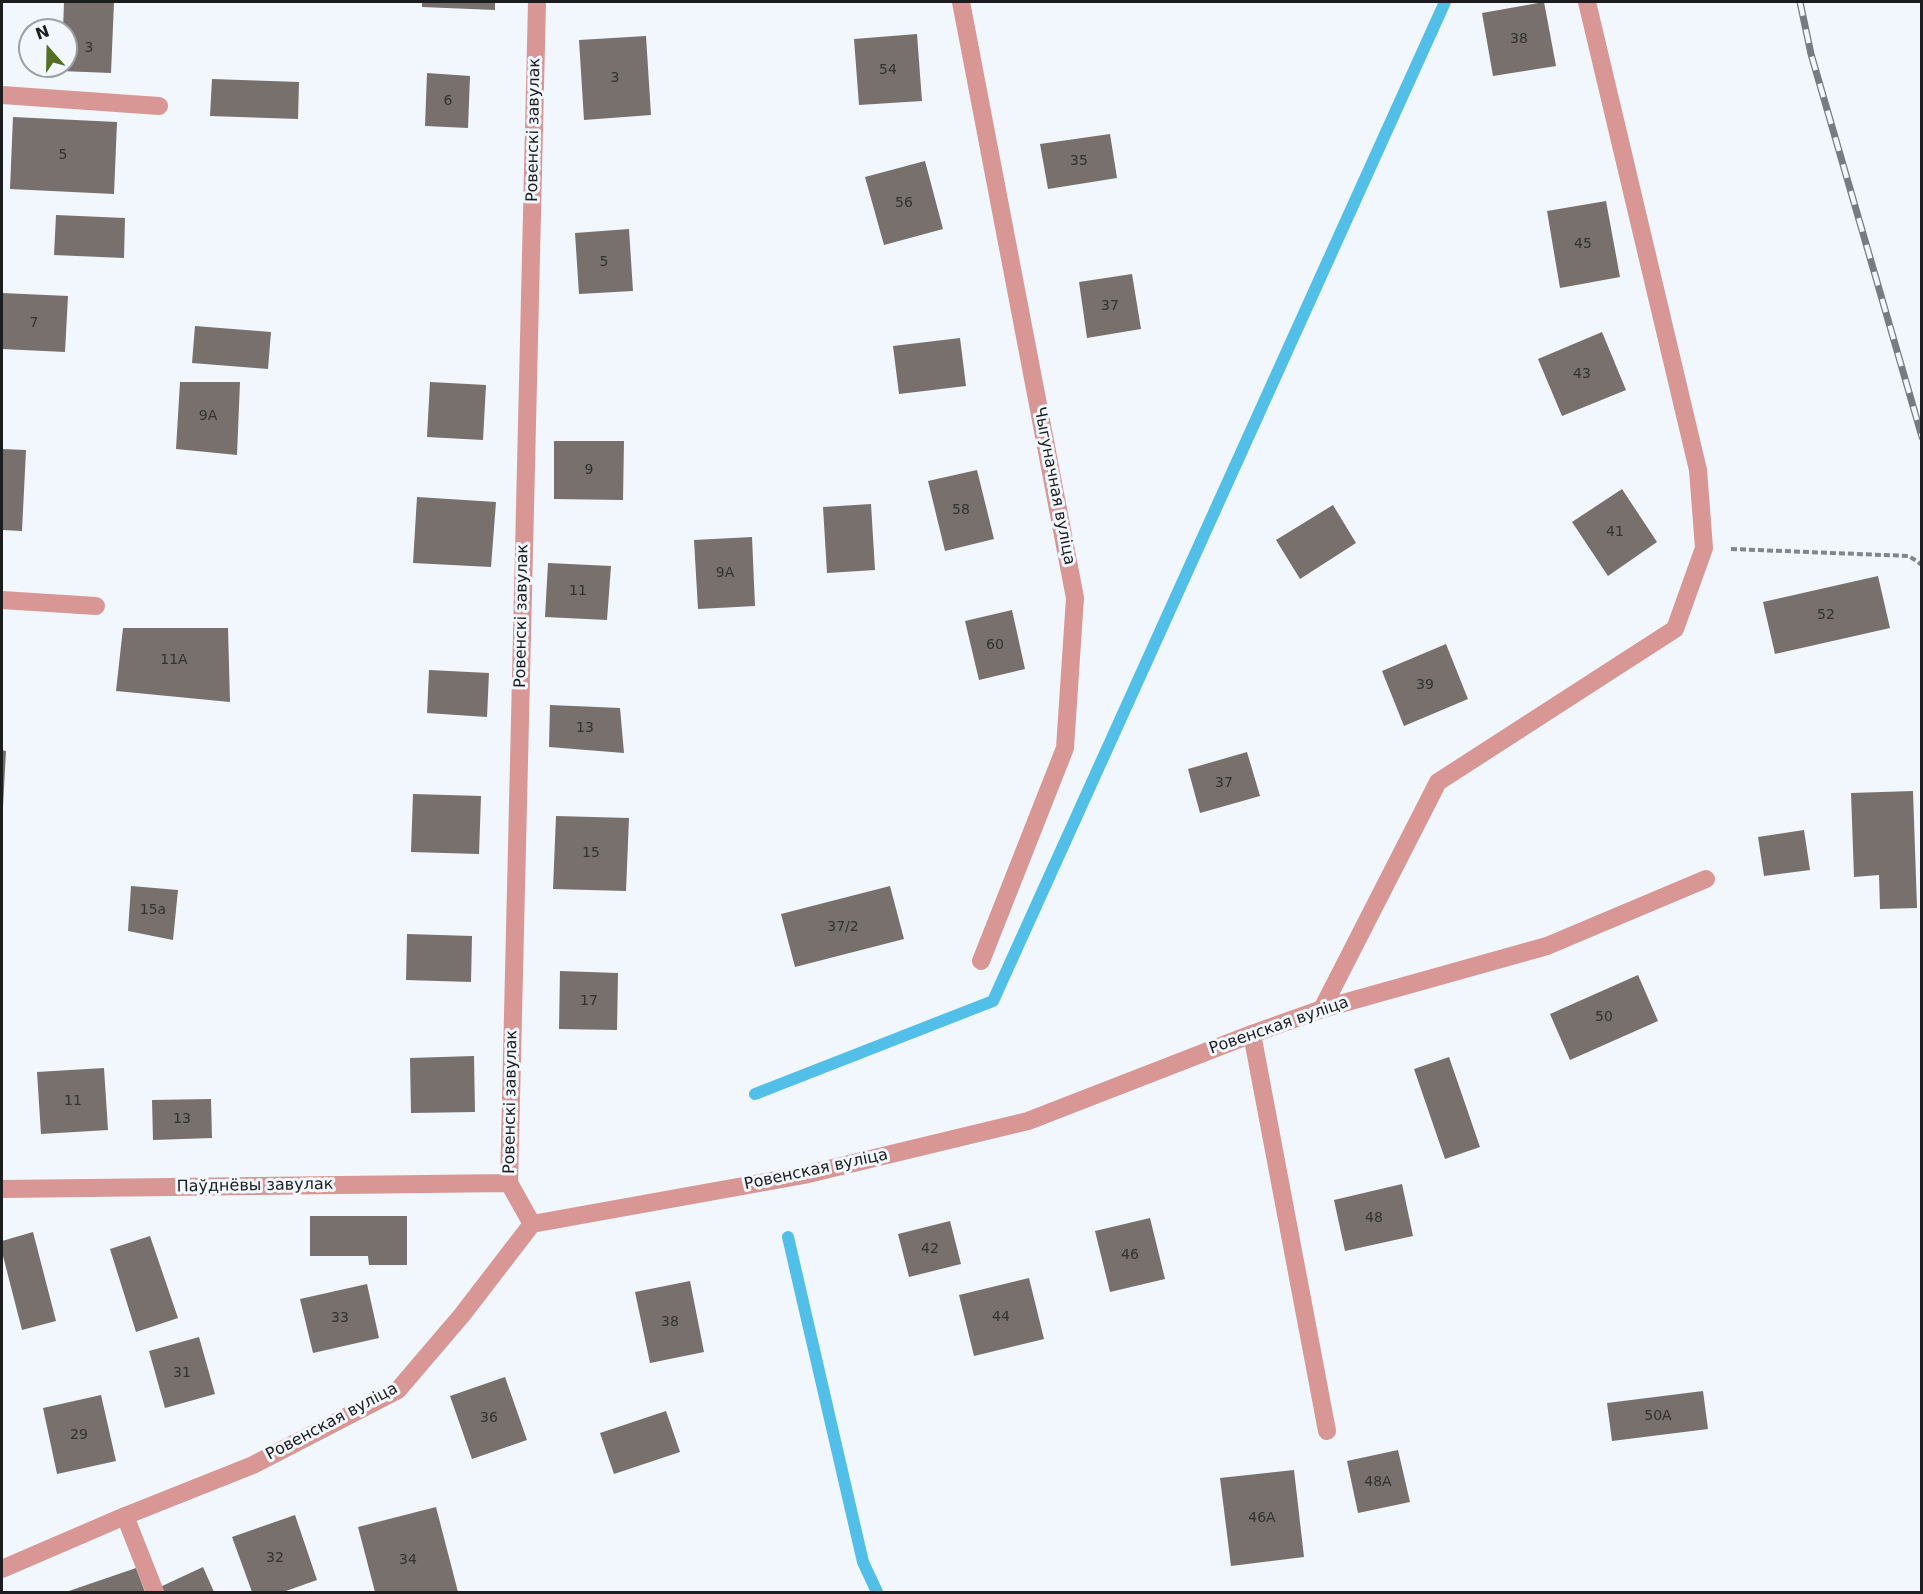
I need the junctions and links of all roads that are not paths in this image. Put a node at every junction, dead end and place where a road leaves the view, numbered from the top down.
1 (537, 2) edge
2 (961, 2) edge
3 (1587, 2) edge
4 (2, 95) edge
5 (159, 106) dead end
6 (2, 600) edge
7 (96, 606) dead end
8 (1706, 879) dead end
9 (981, 961) dead end
10 (1322, 1010) junction
11 (1252, 1034) junction
12 (509, 1183) junction
13 (2, 1189) edge
14 (532, 1224) junction
15 (1327, 1431) dead end
16 (125, 1516) junction
17 (2, 1569) edge
18 (155, 1593) edge

1 - 12 street, Ровенскі завулак
2 - 9 street, Чыгуначная вуліца
3 - 10 street
4 - 5 street
6 - 7 street
8 - 10 street, Ровенская вуліца
10 - 11 street, Ровенская вуліца
11 - 14 street, Ровенская вуліца
11 - 15 street
12 - 13 street, Паўднёвы завулак
12 - 14 street, Ровенскі завулак
14 - 16 street, Ровенская вуліца
16 - 17 street, Ровенская вуліца
16 - 18 street

